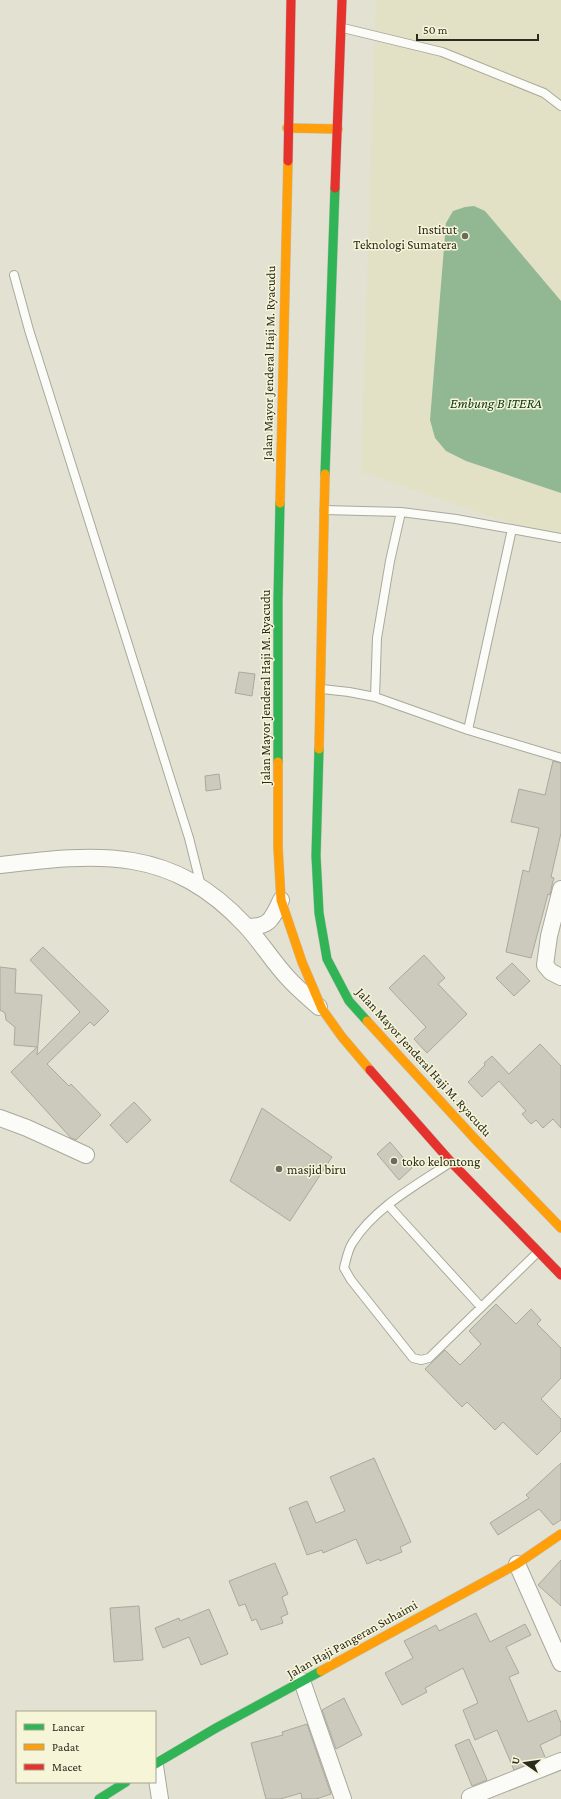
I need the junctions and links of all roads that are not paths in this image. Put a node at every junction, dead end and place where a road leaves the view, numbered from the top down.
1 (290, 0) edge
2 (342, 0) edge
3 (341, 28) junction
4 (561, 106) edge
5 (287, 128) junction
6 (338, 129) junction
7 (14, 275) dead end
8 (324, 510) junction
9 (401, 512) junction
10 (512, 529) junction
11 (561, 538) edge
12 (321, 689) junction
13 (375, 697) junction
14 (468, 730) junction
15 (561, 758) edge
16 (0, 865) edge
17 (201, 886) junction
18 (561, 889) edge
19 (281, 900) junction
20 (247, 927) junction
21 (561, 977) edge
22 (322, 1009) junction
23 (0, 1118) edge
24 (86, 1155) dead end
25 (454, 1160) junction
26 (388, 1205) junction
27 (561, 1228) edge
28 (538, 1252) junction
29 (561, 1274) edge
30 (482, 1307) junction
31 (561, 1534) edge
32 (518, 1564) junction
33 (561, 1663) edge
34 (302, 1681) junction
35 (561, 1760) edge
36 (156, 1764) edge
37 (156, 1772) edge
38 (124, 1783) edge
39 (470, 1797) dead end
40 (99, 1799) edge
41 (160, 1799) edge
42 (343, 1799) edge

1 - 5 main road, Jalan Mayor Jenderal Haji M. Ryacudu
2 - 3 main road, Jalan Mayor Jenderal Haji M. Ryacudu
3 - 4 lane
3 - 6 main road, Jalan Mayor Jenderal Haji M. Ryacudu
5 - 6 main road
5 - 19 main road, Jalan Mayor Jenderal Haji M. Ryacudu
6 - 8 main road, Jalan Mayor Jenderal Haji M. Ryacudu
7 - 17 lane
8 - 9 lane
8 - 12 main road, Jalan Mayor Jenderal Haji M. Ryacudu
9 - 10 lane
9 - 13 lane
10 - 11 lane
10 - 14 lane
12 - 13 lane
12 - 27 main road, Jalan Mayor Jenderal Haji M. Ryacudu
13 - 14 lane
14 - 15 lane
16 - 17 street
17 - 20 street
18 - 21 street
19 - 20 street
19 - 22 main road, Jalan Mayor Jenderal Haji M. Ryacudu
20 - 22 street
22 - 25 main road, Jalan Mayor Jenderal Haji M. Ryacudu
23 - 24 street
25 - 26 lane
25 - 28 main road, Jalan Mayor Jenderal Haji M. Ryacudu
26 - 30 lane
26 - 30 lane
28 - 29 main road, Jalan Mayor Jenderal Haji M. Ryacudu
28 - 30 lane
31 - 32 main road, Jalan Haji Pangeran Suhaimi
32 - 33 street
32 - 34 main road, Jalan Haji Pangeran Suhaimi
34 - 36 main road, Jalan Haji Pangeran Suhaimi
34 - 42 street
35 - 39 street
37 - 41 street
38 - 40 main road

